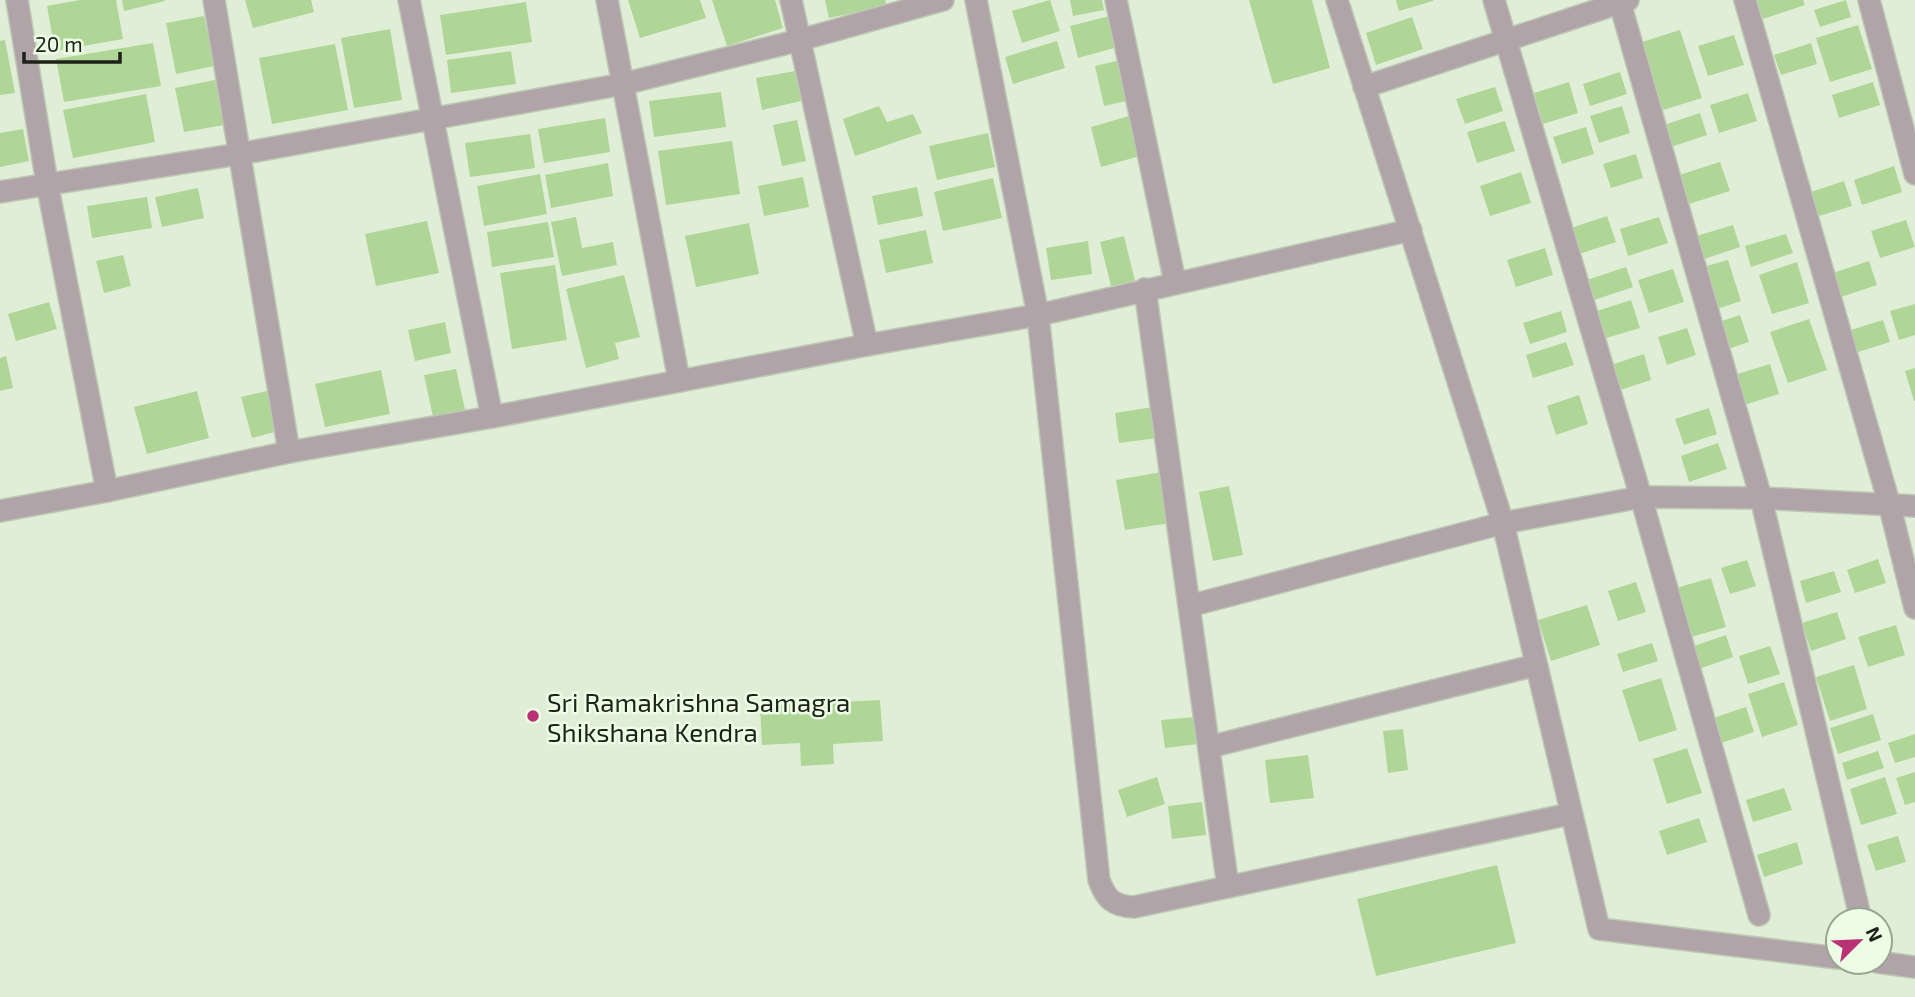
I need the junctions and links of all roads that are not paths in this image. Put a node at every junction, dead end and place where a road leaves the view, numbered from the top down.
1 (16, 0) edge
2 (214, 0) edge
3 (410, 0) edge
4 (607, 0) edge
5 (790, 0) edge
6 (943, 0) edge
7 (976, 0) edge
8 (1116, 0) edge
9 (1337, 0) edge
10 (1494, 0) edge
11 (1745, 0) edge
12 (1868, 0) edge
13 (1624, 1) edge
14 (800, 40) junction
15 (1507, 40) junction
16 (622, 84) junction
17 (1364, 87) junction
18 (435, 119) junction
19 (239, 154) junction
20 (1915, 174) edge
21 (47, 183) junction
22 (0, 192) edge
23 (1411, 230) junction
24 (1175, 282) junction
25 (1145, 289) junction
26 (1038, 315) junction
27 (867, 345) junction
28 (679, 380) junction
29 (492, 417) junction
30 (289, 452) junction
31 (107, 491) junction
32 (1641, 497) junction
33 (1761, 498) junction
34 (1889, 503) junction
35 (1915, 506) edge
36 (0, 511) edge
37 (1503, 523) junction
38 (1189, 606) junction
39 (1915, 608) edge
40 (1536, 665) junction
41 (1209, 747) junction
42 (1570, 814) junction
43 (1228, 887) junction
44 (1858, 906) edge
45 (1759, 915) dead end
46 (1824, 956) edge
47 (1894, 964) edge
48 (1915, 967) edge

1 - 21 street
2 - 19 street
3 - 18 street
4 - 16 street
5 - 14 street
6 - 14 street
7 - 26 street
8 - 24 street
9 - 17 street
10 - 15 street
11 - 34 street
12 - 20 street
13 - 15 street
13 - 33 street
14 - 16 street
14 - 27 street
15 - 17 street
15 - 32 street
16 - 18 street
16 - 28 street
17 - 23 street
18 - 19 street
18 - 29 street
19 - 21 street
19 - 30 street
21 - 22 street
21 - 31 street
23 - 24 street
23 - 37 street
24 - 25 street
25 - 26 street
25 - 38 street
26 - 27 street
26 - 43 street
27 - 28 street
28 - 29 street
29 - 30 street
30 - 31 street
31 - 36 street
32 - 33 street
32 - 37 street
32 - 45 street
33 - 34 street
33 - 44 street
34 - 35 street
34 - 39 street
37 - 38 street
37 - 40 street
38 - 41 street
40 - 41 street
40 - 42 street
41 - 43 street
42 - 43 street
42 - 46 street
47 - 48 street

